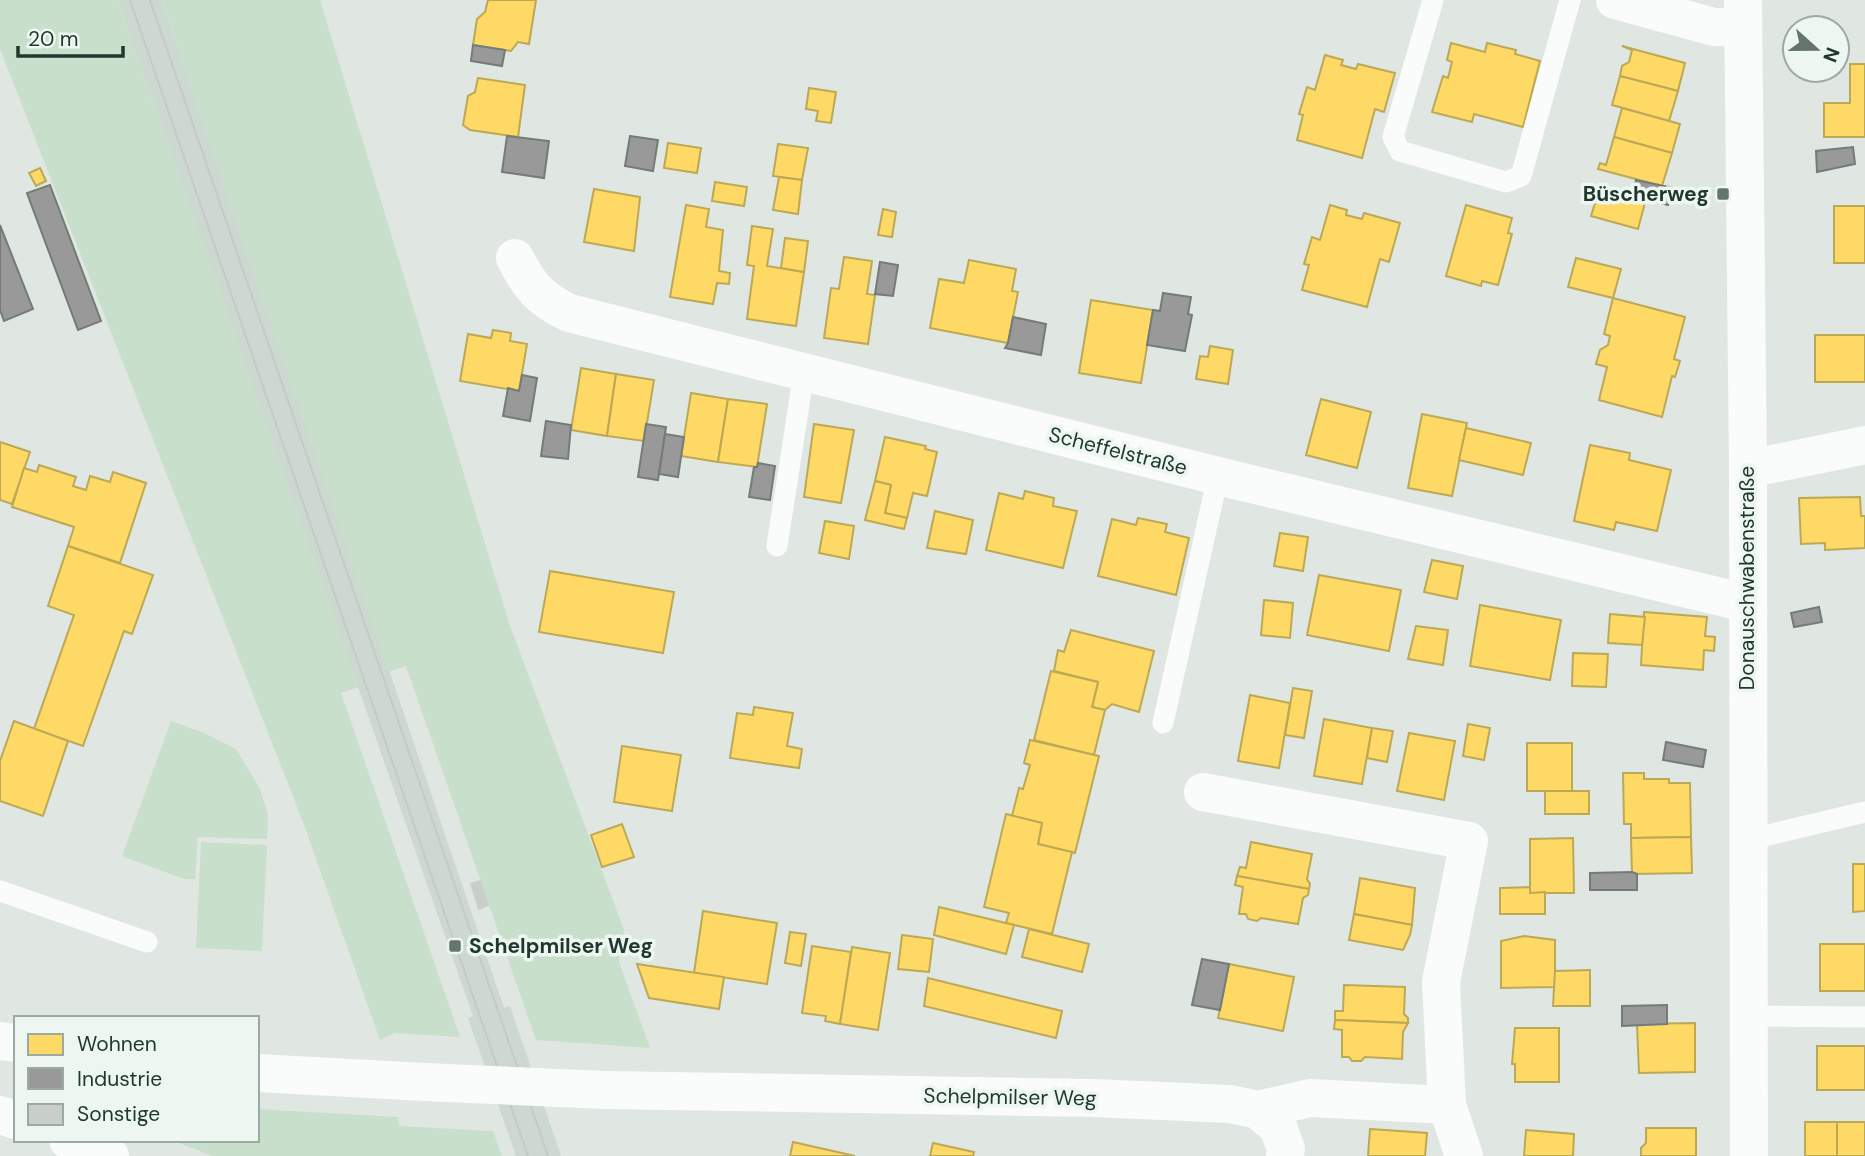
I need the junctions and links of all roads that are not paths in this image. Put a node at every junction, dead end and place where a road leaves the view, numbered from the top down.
1 (1433, 0) edge
2 (1570, 0) edge
3 (1615, 0) edge
4 (1743, 13) edge
5 (515, 258) dead end
6 (804, 372) junction
7 (1865, 445) edge
8 (1748, 469) junction
9 (1218, 476) junction
10 (777, 546) dead end
11 (1746, 603) junction
12 (1163, 723) dead end
13 (1203, 792) dead end
14 (1865, 813) edge
15 (1748, 840) junction
16 (0, 891) edge
17 (147, 942) dead end
18 (1748, 1016) junction
19 (1865, 1017) edge
20 (259, 1073) edge
21 (1447, 1105) junction
22 (1258, 1110) junction
23 (73, 1142) edge
24 (110, 1156) edge
25 (1285, 1156) edge
26 (1464, 1156) edge
27 (1749, 1156) edge

1 - 2 lane
3 - 4 street
4 - 8 street, Donauschwabenstraße
5 - 6 street, Scheffelstraße
6 - 9 street, Scheffelstraße
6 - 10 lane
7 - 8 street
8 - 11 street, Donauschwabenstraße
9 - 11 street, Scheffelstraße
9 - 12 lane
11 - 15 street, Donauschwabenstraße
13 - 21 street
14 - 15 lane
15 - 18 street, Donauschwabenstraße
16 - 17 lane
18 - 19 lane
18 - 27 street, Donauschwabenstraße
20 - 22 street, Schelpmilser Weg, bridge
21 - 22 street, Schelpmilser Weg
21 - 26 street
22 - 25 street
23 - 24 street

